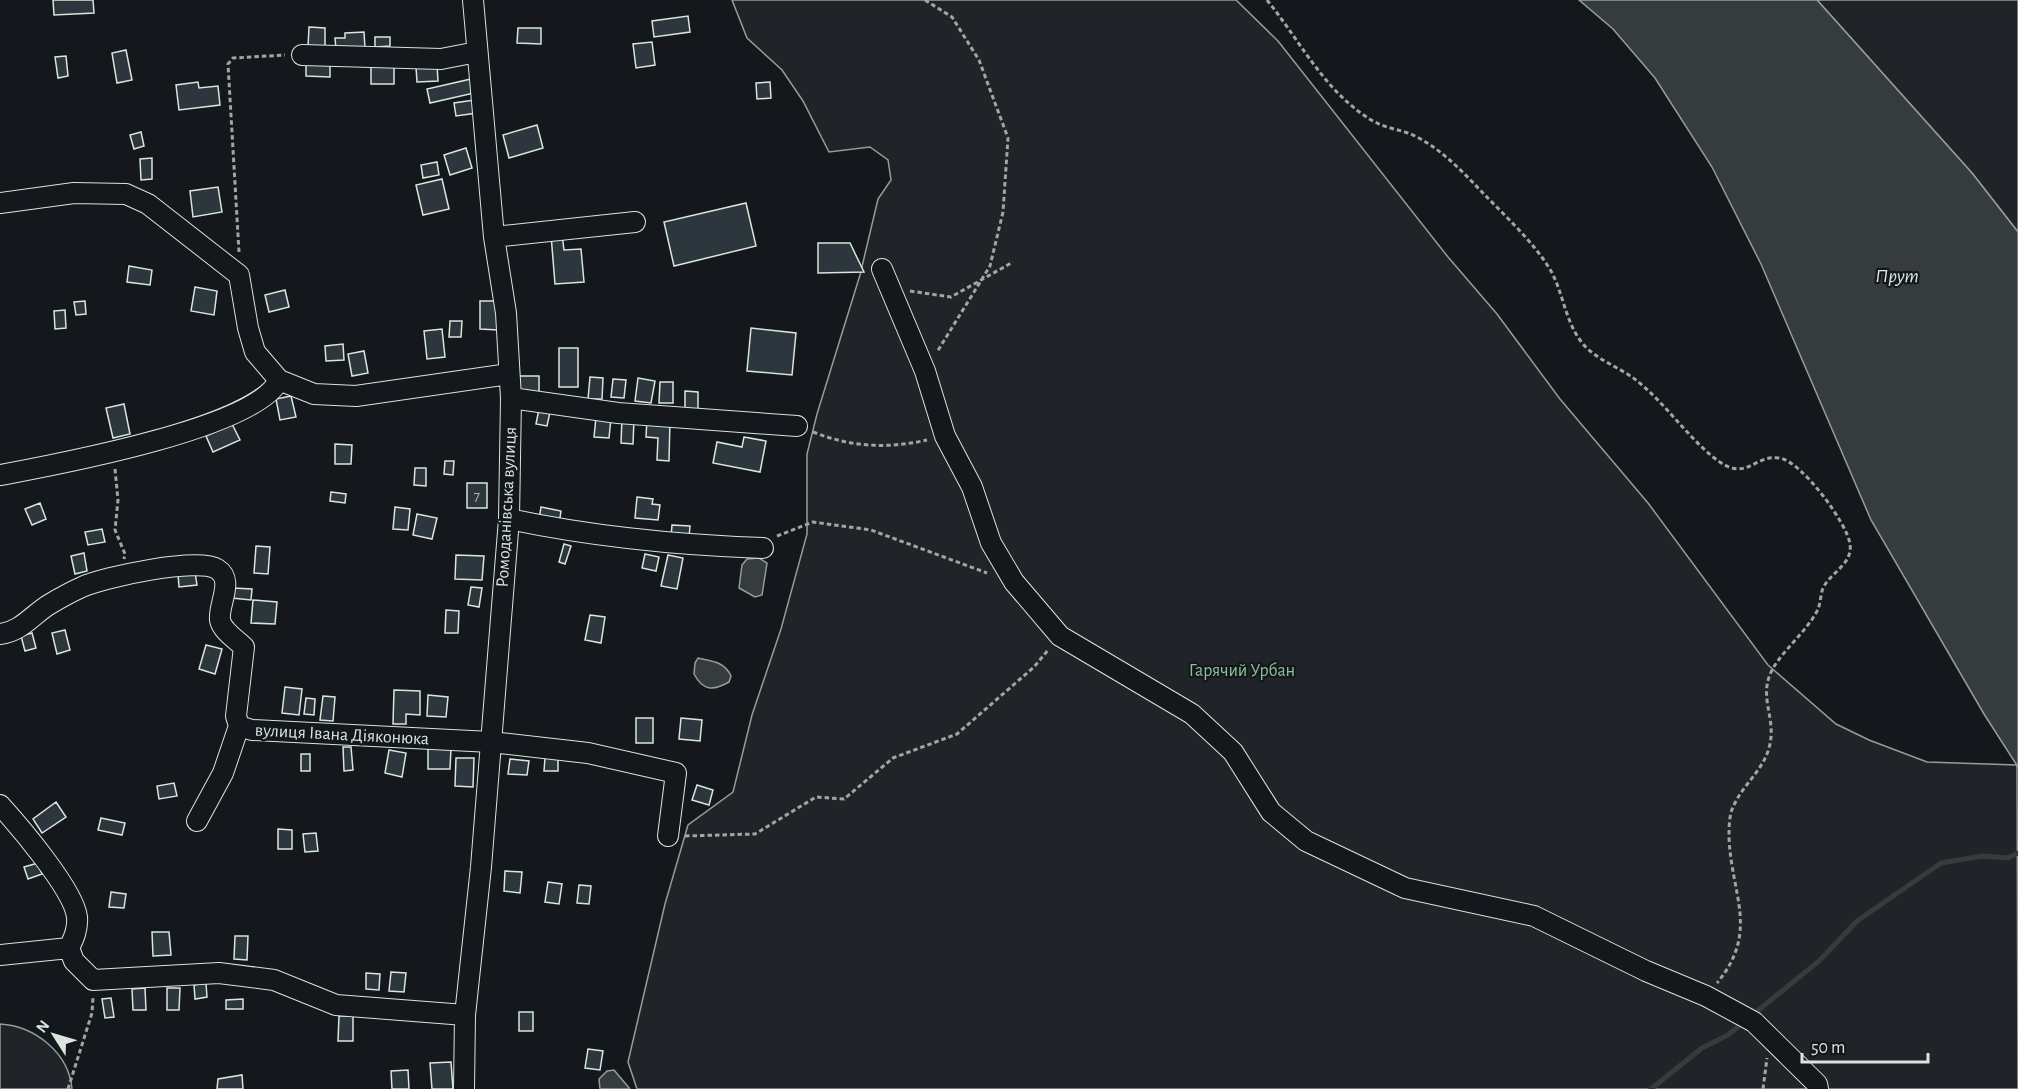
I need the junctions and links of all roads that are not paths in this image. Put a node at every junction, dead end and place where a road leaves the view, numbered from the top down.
1 (474, 0) edge
2 (477, 52) junction
3 (302, 55) road end
4 (0, 203) edge
5 (635, 222) dead end
6 (494, 237) junction
7 (884, 274) road end
8 (509, 374) junction
9 (279, 380) junction
10 (511, 398) junction
11 (797, 426) road end
12 (1, 475) edge
13 (509, 519) junction
14 (763, 548) road end
15 (0, 634) edge
16 (239, 726) junction
17 (491, 742) junction
18 (0, 804) edge
19 (197, 821) dead end
20 (668, 836) road end
21 (69, 948) junction
22 (0, 956) edge
23 (465, 1015) junction
24 (464, 1089) edge
25 (1818, 1089) edge

1 - 2 street, Ромоданівська вулиця
2 - 3 street
2 - 6 street, Ромоданівська вулиця
4 - 9 street
5 - 6 street
6 - 8 street, Ромоданівська вулиця
7 - 25 street
8 - 9 street
8 - 10 street, Ромоданівська вулиця
9 - 12 street
10 - 11 street
10 - 13 street, Ромоданівська вулиця
13 - 14 street
13 - 17 street, Ромоданівська вулиця
15 - 16 street, вулиця Івана Діяконюка
16 - 17 street, вулиця Івана Діяконюка
16 - 19 street
17 - 20 street, вулиця Івана Діяконюка
17 - 23 street, Ромоданівська вулиця
18 - 21 street
21 - 22 street
21 - 23 street
23 - 24 street, Ромоданівська вулиця

